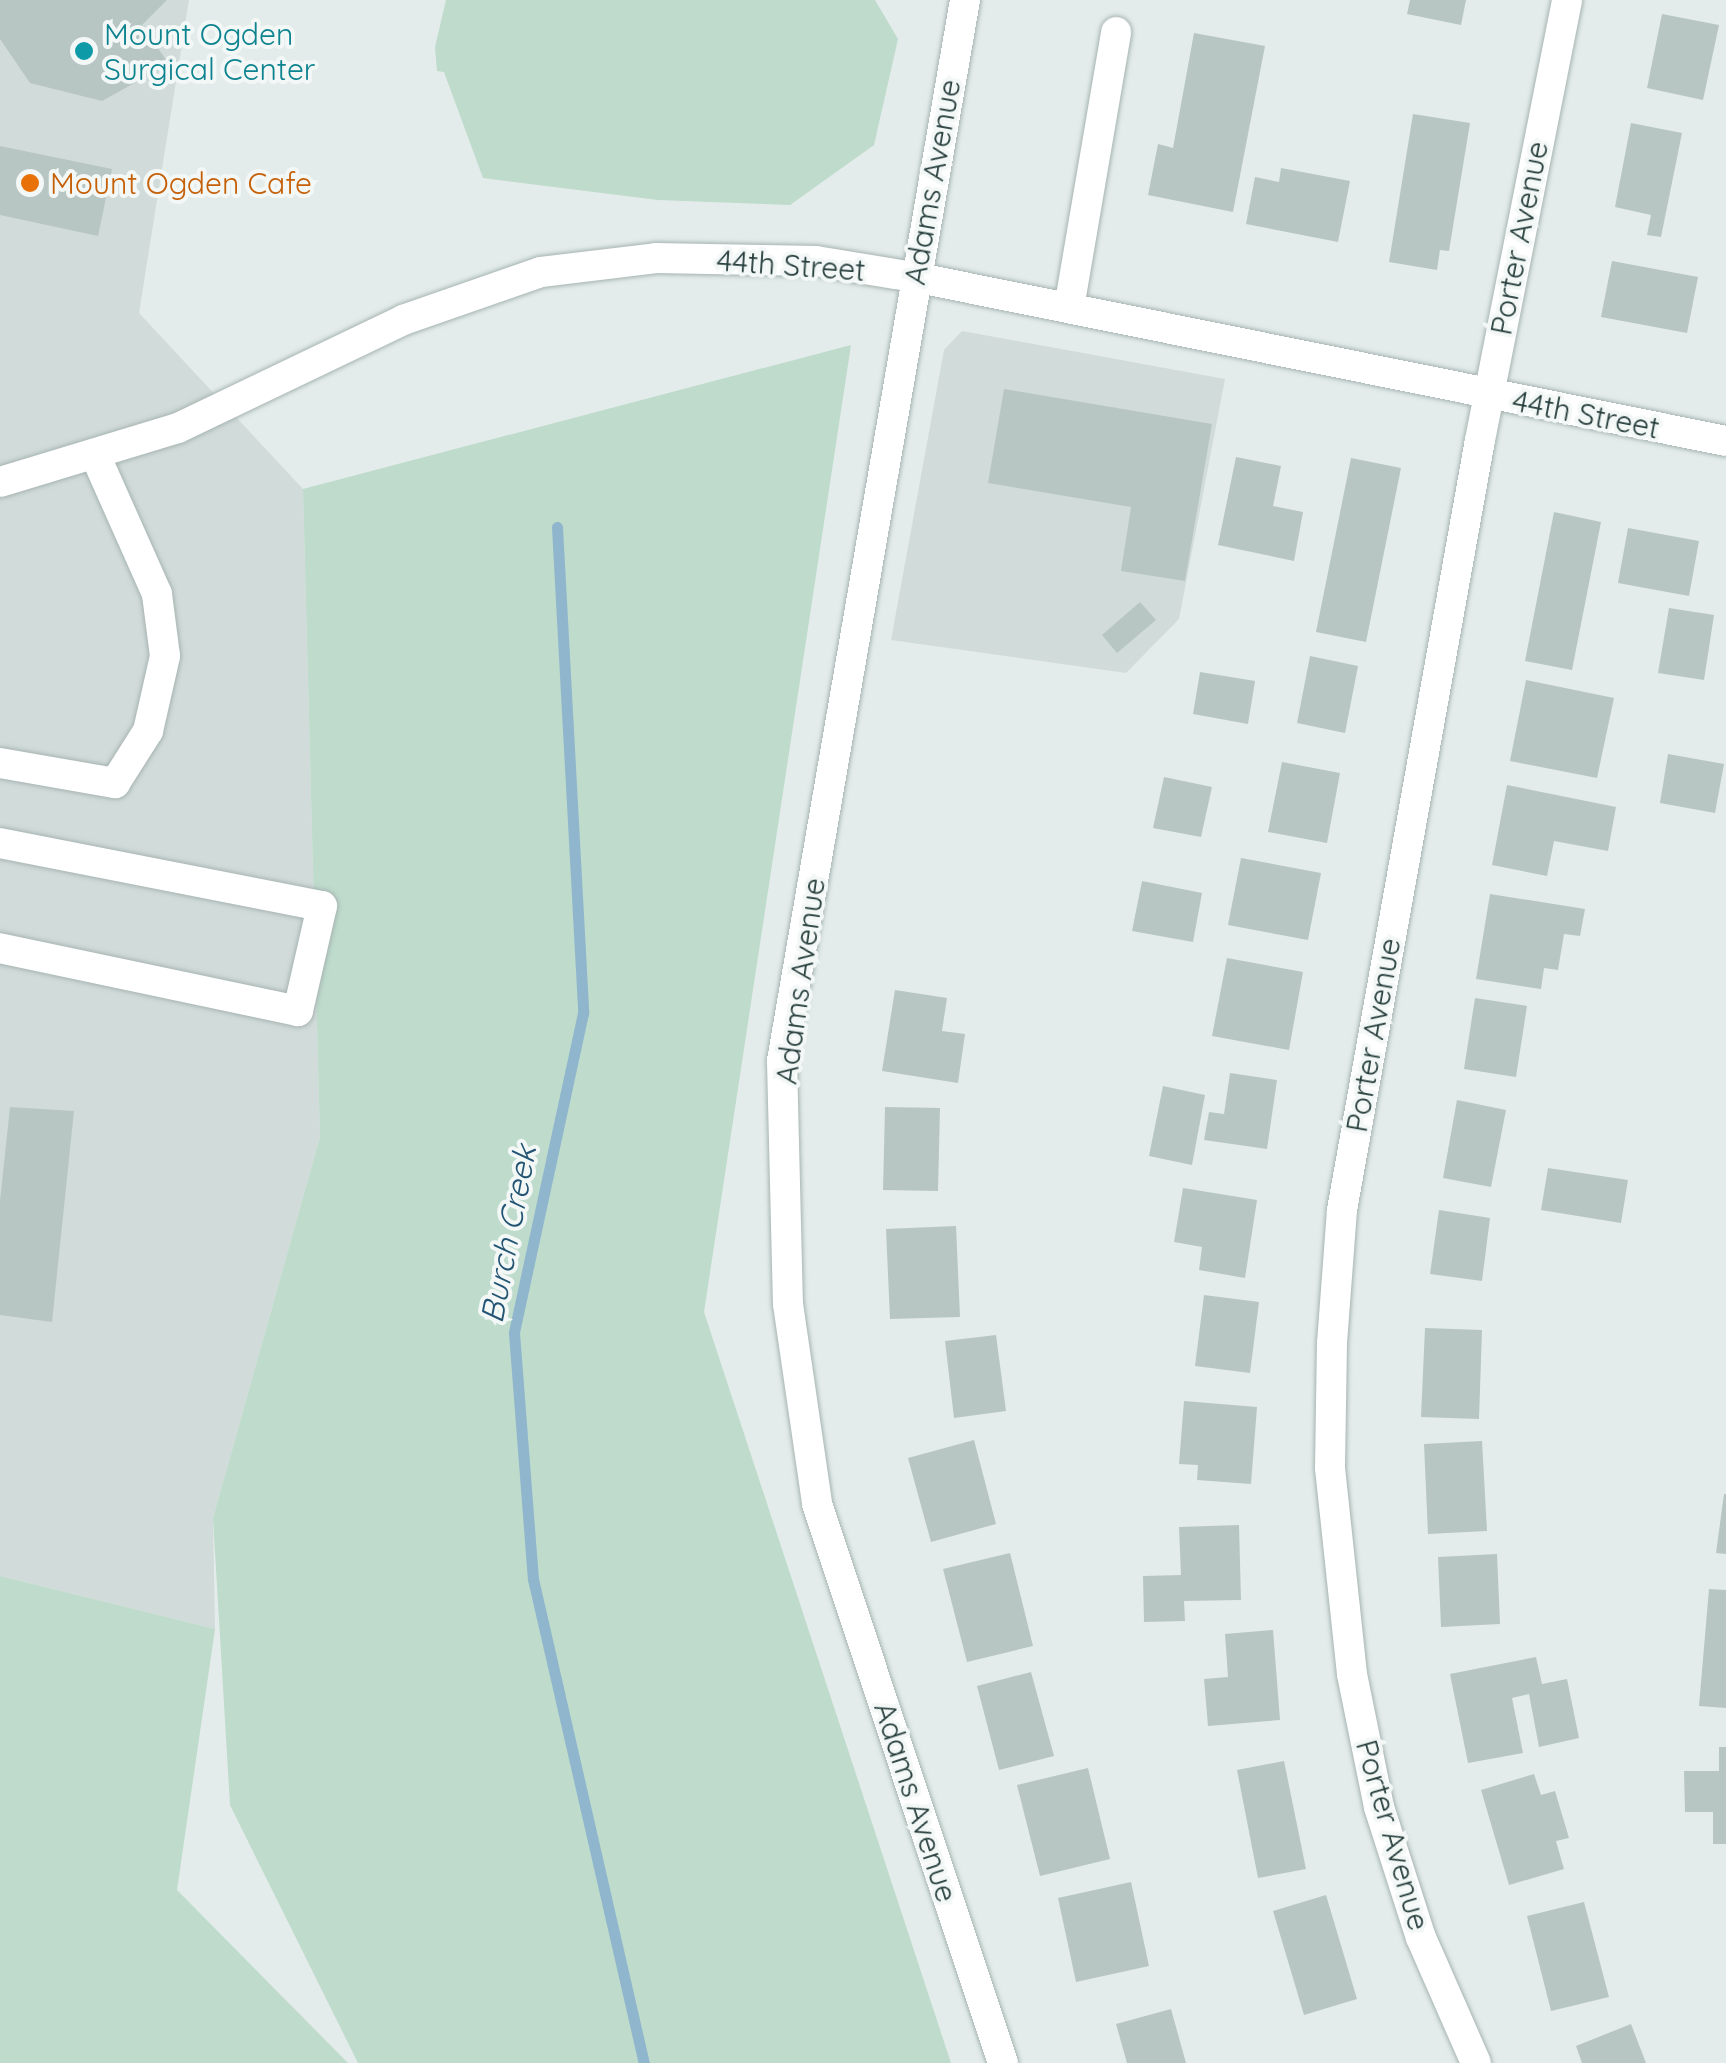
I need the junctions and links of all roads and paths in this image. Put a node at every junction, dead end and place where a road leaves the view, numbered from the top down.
1 (966, 0) edge
2 (1567, 0) edge
3 (1116, 32) dead end
4 (914, 277) junction
5 (1069, 308) junction
6 (1488, 395) junction
7 (1726, 441) edge
8 (95, 456) junction
9 (0, 482) edge
10 (0, 763) edge
11 (0, 842) edge
12 (0, 948) edge
13 (1003, 2063) edge
14 (1476, 2063) edge

1 - 4 street, Adams Avenue
2 - 6 street, Porter Avenue
3 - 5 street
4 - 5 street, 44th Street
4 - 8 street, 44th Street
4 - 13 street, Adams Avenue
5 - 6 street, 44th Street
6 - 7 street, 44th Street
6 - 14 street, Porter Avenue
8 - 9 street, 44th Street
8 - 10 street
11 - 12 street

